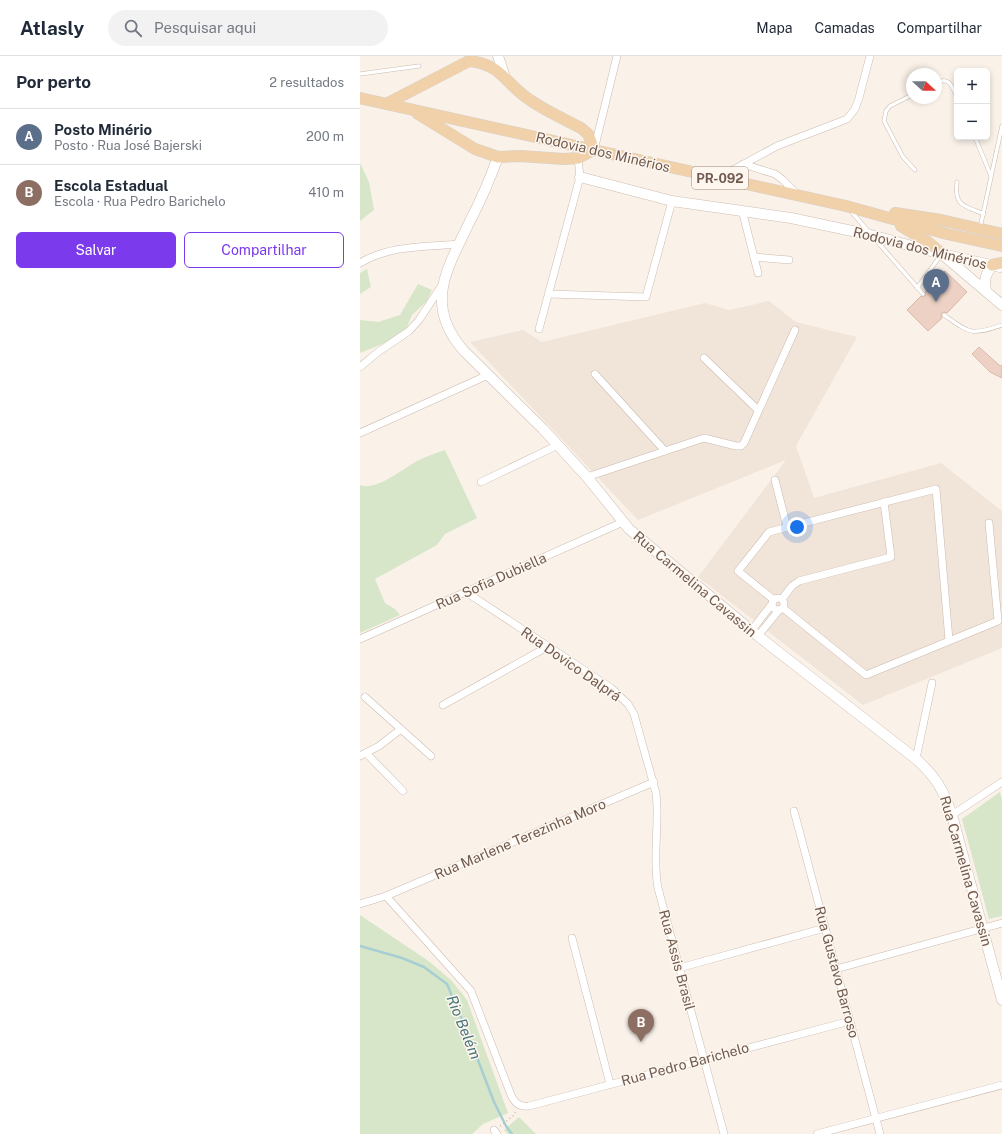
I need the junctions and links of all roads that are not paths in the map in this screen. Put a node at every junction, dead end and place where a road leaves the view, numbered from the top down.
1 (498, 56) edge
2 (617, 56) edge
3 (870, 56) edge
4 (474, 58) edge
5 (419, 66) dead end
6 (360, 74) edge
7 (505, 77) junction
8 (942, 80) edge
9 (954, 90) edge
10 (360, 98) edge
11 (906, 98) edge
12 (386, 104) junction
13 (410, 109) junction
14 (1002, 126) edge
15 (977, 140) edge
16 (594, 150) junction
17 (498, 157) junction
18 (578, 158) junction
19 (743, 164) junction
20 (915, 170) dead end
21 (580, 177) junction
22 (720, 177) junction
23 (991, 177) junction
24 (957, 182) dead end
25 (799, 195) junction
26 (672, 201) junction
27 (846, 206) junction
28 (742, 210) junction
29 (984, 214) junction
30 (879, 215) junction
31 (958, 224) junction
32 (980, 229) junction
33 (871, 234) junction
34 (947, 234) junction
35 (1002, 234) edge
36 (459, 244) junction
37 (1002, 246) edge
38 (942, 254) junction
39 (754, 257) junction
40 (788, 260) dead end
41 (360, 263) edge
42 (999, 266) edge
43 (758, 273) dead end
44 (442, 285) junction
45 (917, 288) junction
46 (986, 291) junction
47 (549, 294) junction
48 (923, 294) dead end
49 (1002, 305) edge
50 (944, 315) dead end
51 (1002, 325) edge
52 (539, 330) dead end
53 (795, 330) dead end
54 (704, 358) dead end
55 (360, 367) edge
56 (595, 374) dead end
57 (488, 375) junction
58 (758, 410) junction
59 (360, 433) edge
60 (558, 445) junction
61 (665, 451) junction
62 (587, 477) junction
63 (775, 480) dead end
64 (481, 482) dead end
65 (884, 502) junction
66 (623, 522) junction
67 (989, 523) dead end
68 (787, 527) junction
69 (466, 592) junction
70 (782, 600) junction
71 (773, 602) junction
72 (780, 609) junction
73 (754, 634) junction
74 (360, 639) edge
75 (949, 640) junction
76 (547, 647) junction
77 (932, 683) dead end
78 (365, 697) dead end
79 (443, 705) dead end
80 (401, 729) junction
81 (363, 755) edge
82 (430, 756) dead end
83 (916, 759) junction
84 (654, 782) junction
85 (1002, 782) edge
86 (403, 791) dead end
87 (794, 811) dead end
88 (952, 815) junction
89 (386, 896) junction
90 (360, 904) edge
91 (1002, 924) edge
92 (825, 928) junction
93 (983, 929) junction
94 (572, 938) dead end
95 (679, 968) junction
96 (836, 968) junction
97 (1002, 1000) edge
98 (850, 1021) junction
99 (704, 1059) junction
100 (610, 1084) junction
101 (1002, 1085) edge
102 (875, 1118) junction
103 (724, 1134) edge
104 (817, 1134) edge
105 (880, 1134) edge

1 - 7 main road
2 - 16 street
3 - 19 street
4 - 7 main road
4 - 12 main road
5 - 6 lane
7 - 16 main road
8 - 9 lane
10 - 12 main road, Rodovia dos Minérios / PR-092
11 - 20 lane
12 - 13 main road, Rodovia dos Minérios / PR-092
13 - 16 main road, Rodovia dos Minérios / PR-092
13 - 17 main road
14 - 23 lane
15 - 23 lane
16 - 18 main road
16 - 22 main road, Rodovia dos Minérios / PR-092
17 - 18 main road
17 - 36 main road, Rua Carmelina Cavassin
18 - 21 street
19 - 22 street
19 - 25 street
21 - 26 main road, Rodovia dos Minérios / PR-092
21 - 47 street
22 - 25 main road, Rodovia dos Minérios / PR-092
23 - 29 lane
24 - 29 lane
25 - 27 main road, Rodovia dos Minérios / PR-092
26 - 28 main road, Rodovia dos Minérios / PR-092
26 - 47 street
27 - 30 main road, Rodovia dos Minérios / PR-092
27 - 31 main road, Rodovia dos Minérios / PR-092
27 - 33 lane
28 - 33 main road, Rodovia dos Minérios / PR-092
28 - 39 street
29 - 32 lane
30 - 34 main road, Rodovia dos Minérios / PR-092
30 - 38 main road
31 - 32 main road, Rodovia dos Minérios / PR-092
31 - 34 main road
32 - 35 main road, Rodovia dos Minérios / PR-092
33 - 38 main road, Rodovia dos Minérios / PR-092
33 - 45 lane
34 - 37 main road, Rodovia dos Minérios / PR-092
34 - 38 main road
36 - 41 street
36 - 44 main road, Rua Carmelina Cavassin
38 - 42 main road, Rodovia dos Minérios / PR-092
38 - 45 lane
38 - 46 main road
39 - 40 street
39 - 43 street
42 - 46 main road
44 - 55 street
44 - 57 main road, Rua Carmelina Cavassin
45 - 48 lane
46 - 49 main road
47 - 52 street
50 - 51 lane
53 - 58 street
54 - 58 street
56 - 61 street
57 - 59 street
57 - 60 main road, Rua Carmelina Cavassin
58 - 61 street
60 - 62 main road, Rua Carmelina Cavassin
60 - 64 street
61 - 62 street
62 - 66 main road, Rua Carmelina Cavassin
63 - 68 street
65 - 68 street
65 - 70 street
65 - 75 street
66 - 69 street, Rua Sofia Dubiella
66 - 73 main road, Rua Carmelina Cavassin
67 - 75 street
68 - 71 street
69 - 74 street, Rua Sofia Dubiella
69 - 76 street, Rua Dovico Dalprá
70 - 71 street
70 - 72 street
71 - 72 street
71 - 73 street
72 - 73 street
72 - 75 street
73 - 83 main road, Rua Carmelina Cavassin
76 - 79 street
76 - 84 street, Rua Dovico Dalprá
77 - 83 street
78 - 80 street
80 - 81 street
80 - 82 street
81 - 86 street
83 - 88 main road, Rua Carmelina Cavassin
84 - 89 street, Rua Marlene Terezinha Moro
84 - 95 street, Rua Assis Brasil
85 - 88 street
87 - 92 street, Rua Gustavo Barroso
88 - 93 main road, Rua Carmelina Cavassin
89 - 90 street, Rua Marlene Terezinha Moro
89 - 100 street, Rua Pedro Barichelo
91 - 93 street
92 - 95 street
92 - 96 street, Rua Gustavo Barroso
93 - 96 street
93 - 97 main road, Rua Carmelina Cavassin
94 - 100 street
95 - 99 street, Rua Assis Brasil
96 - 98 street, Rua Gustavo Barroso
98 - 99 street, Rua Pedro Barichelo
98 - 102 street, Rua Gustavo Barroso
99 - 100 street, Rua Pedro Barichelo
99 - 103 street, Rua Assis Brasil
101 - 102 street
102 - 104 street
102 - 105 street, Rua Gustavo Barroso

